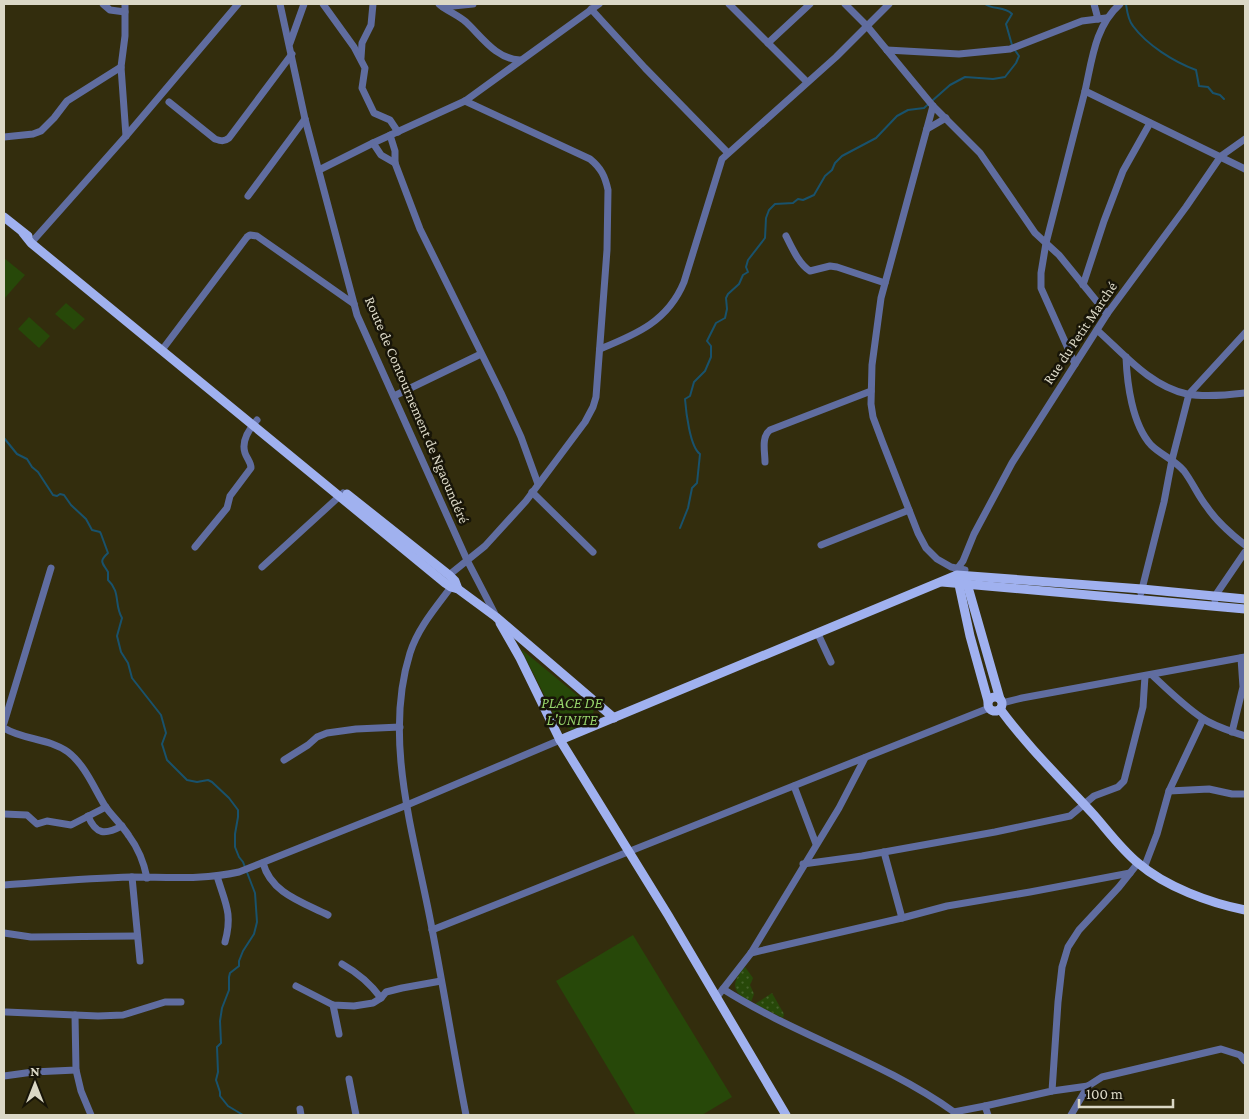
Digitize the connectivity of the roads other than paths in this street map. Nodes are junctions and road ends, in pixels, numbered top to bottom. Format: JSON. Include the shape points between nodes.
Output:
{"nodes":[{"id":1,"x":103,"y":4,"type":"edge"},
{"id":2,"x":125,"y":4,"type":"edge"},
{"id":3,"x":238,"y":4,"type":"edge"},
{"id":4,"x":280,"y":4,"type":"edge"},
{"id":5,"x":304,"y":4,"type":"edge"},
{"id":6,"x":322,"y":4,"type":"edge"},
{"id":7,"x":373,"y":4,"type":"edge"},
{"id":8,"x":473,"y":4,"type":"edge"},
{"id":9,"x":599,"y":4,"type":"edge"},
{"id":10,"x":729,"y":4,"type":"edge"},
{"id":11,"x":810,"y":4,"type":"edge"},
{"id":12,"x":845,"y":4,"type":"edge"},
{"id":13,"x":889,"y":4,"type":"edge"},
{"id":14,"x":1094,"y":4,"type":"edge"},
{"id":15,"x":1120,"y":4,"type":"edge"},
{"id":16,"x":441,"y":6,"type":"edge"},
{"id":17,"x":591,"y":9,"type":"junction"},
{"id":18,"x":125,"y":12,"type":"junction"},
{"id":19,"x":1106,"y":18,"type":"junction"},
{"id":20,"x":1098,"y":19,"type":"junction"},
{"id":21,"x":867,"y":26,"type":"junction"},
{"id":22,"x":290,"y":43,"type":"junction"},
{"id":23,"x":768,"y":43,"type":"junction"},
{"id":24,"x":887,"y":50,"type":"junction"},
{"id":25,"x":292,"y":54,"type":"junction"},
{"id":26,"x":360,"y":58,"type":"junction"},
{"id":27,"x":520,"y":60,"type":"junction"},
{"id":28,"x":121,"y":67,"type":"junction"},
{"id":29,"x":807,"y":82,"type":"junction"},
{"id":30,"x":1085,"y":91,"type":"junction"},
{"id":31,"x":169,"y":102,"type":"dead end"},
{"id":32,"x":465,"y":102,"type":"junction"},
{"id":33,"x":931,"y":104,"type":"junction"},
{"id":34,"x":946,"y":118,"type":"junction"},
{"id":35,"x":306,"y":119,"type":"junction"},
{"id":36,"x":1150,"y":123,"type":"junction"},
{"id":37,"x":927,"y":129,"type":"junction"},
{"id":38,"x":398,"y":132,"type":"junction"},
{"id":39,"x":390,"y":135,"type":"junction"},
{"id":40,"x":126,"y":136,"type":"junction"},
{"id":41,"x":4,"y":137,"type":"edge"},
{"id":42,"x":1245,"y":139,"type":"edge"},
{"id":43,"x":373,"y":143,"type":"junction"},
{"id":44,"x":727,"y":152,"type":"junction"},
{"id":45,"x":1220,"y":156,"type":"junction"},
{"id":46,"x":395,"y":163,"type":"junction"},
{"id":47,"x":319,"y":170,"type":"junction"},
{"id":48,"x":1245,"y":170,"type":"edge"},
{"id":49,"x":248,"y":196,"type":"dead end"},
{"id":50,"x":4,"y":217,"type":"edge"},
{"id":51,"x":786,"y":236,"type":"dead end"},
{"id":52,"x":33,"y":241,"type":"junction"},
{"id":53,"x":1046,"y":243,"type":"junction"},
{"id":54,"x":885,"y":283,"type":"junction"},
{"id":55,"x":1083,"y":285,"type":"junction"},
{"id":56,"x":354,"y":304,"type":"junction"},
{"id":57,"x":1107,"y":314,"type":"junction"},
{"id":58,"x":1097,"y":330,"type":"junction"},
{"id":59,"x":1245,"y":333,"type":"edge"},
{"id":60,"x":164,"y":348,"type":"junction"},
{"id":61,"x":600,"y":349,"type":"junction"},
{"id":62,"x":481,"y":354,"type":"junction"},
{"id":63,"x":1126,"y":357,"type":"junction"},
{"id":64,"x":1075,"y":364,"type":"junction"},
{"id":65,"x":872,"y":392,"type":"junction"},
{"id":66,"x":1245,"y":393,"type":"edge"},
{"id":67,"x":1189,"y":394,"type":"junction"},
{"id":68,"x":394,"y":396,"type":"junction"},
{"id":69,"x":255,"y":423,"type":"junction"},
{"id":70,"x":1172,"y":460,"type":"junction"},
{"id":71,"x":765,"y":462,"type":"dead end"},
{"id":72,"x":538,"y":484,"type":"junction"},
{"id":73,"x":532,"y":492,"type":"junction"},
{"id":74,"x":342,"y":494,"type":"junction"},
{"id":75,"x":909,"y":510,"type":"junction"},
{"id":76,"x":820,"y":545,"type":"dead end"},
{"id":77,"x":1245,"y":545,"type":"edge"},
{"id":78,"x":195,"y":546,"type":"dead end"},
{"id":79,"x":593,"y":552,"type":"dead end"},
{"id":80,"x":1245,"y":552,"type":"edge"},
{"id":81,"x":467,"y":560,"type":"junction"},
{"id":82,"x":262,"y":567,"type":"dead end"},
{"id":83,"x":51,"y":568,"type":"dead end"},
{"id":84,"x":962,"y":576,"type":"junction"},
{"id":85,"x":453,"y":583,"type":"junction"},
{"id":86,"x":1031,"y":584,"type":"junction"},
{"id":87,"x":1142,"y":589,"type":"junction"},
{"id":88,"x":1141,"y":599,"type":"junction"},
{"id":89,"x":1245,"y":600,"type":"edge"},
{"id":90,"x":1215,"y":601,"type":"junction"},
{"id":91,"x":1245,"y":609,"type":"edge"},
{"id":92,"x":496,"y":617,"type":"junction"},
{"id":93,"x":982,"y":633,"type":"junction"},
{"id":94,"x":818,"y":634,"type":"junction"},
{"id":95,"x":970,"y":636,"type":"junction"},
{"id":96,"x":1243,"y":657,"type":"edge"},
{"id":97,"x":830,"y":662,"type":"dead end"},
{"id":98,"x":1148,"y":676,"type":"junction"},
{"id":99,"x":1001,"y":704,"type":"junction"},
{"id":100,"x":989,"y":705,"type":"junction"},
{"id":101,"x":614,"y":718,"type":"junction"},
{"id":102,"x":1203,"y":719,"type":"junction"},
{"id":103,"x":4,"y":723,"type":"edge"},
{"id":104,"x":400,"y":727,"type":"junction"},
{"id":105,"x":4,"y":728,"type":"edge"},
{"id":106,"x":1232,"y":732,"type":"junction"},
{"id":107,"x":1245,"y":736,"type":"edge"},
{"id":108,"x":560,"y":740,"type":"junction"},
{"id":109,"x":865,"y":758,"type":"junction"},
{"id":110,"x":284,"y":760,"type":"dead end"},
{"id":111,"x":794,"y":786,"type":"junction"},
{"id":112,"x":1169,"y":791,"type":"junction"},
{"id":113,"x":1245,"y":794,"type":"edge"},
{"id":114,"x":407,"y":805,"type":"junction"},
{"id":115,"x":1084,"y":806,"type":"junction"},
{"id":116,"x":106,"y":807,"type":"junction"},
{"id":117,"x":4,"y":814,"type":"edge"},
{"id":118,"x":88,"y":816,"type":"junction"},
{"id":119,"x":122,"y":826,"type":"junction"},
{"id":120,"x":816,"y":844,"type":"junction"},
{"id":121,"x":630,"y":852,"type":"junction"},
{"id":122,"x":884,"y":852,"type":"junction"},
{"id":123,"x":263,"y":862,"type":"junction"},
{"id":124,"x":803,"y":864,"type":"junction"},
{"id":125,"x":1141,"y":865,"type":"junction"},
{"id":126,"x":1130,"y":873,"type":"junction"},
{"id":127,"x":218,"y":876,"type":"junction"},
{"id":128,"x":132,"y":877,"type":"junction"},
{"id":129,"x":147,"y":878,"type":"junction"},
{"id":130,"x":4,"y":885,"type":"edge"},
{"id":131,"x":1245,"y":910,"type":"edge"},
{"id":132,"x":328,"y":916,"type":"dead end"},
{"id":133,"x":902,"y":918,"type":"junction"},
{"id":134,"x":432,"y":930,"type":"junction"},
{"id":135,"x":4,"y":932,"type":"edge"},
{"id":136,"x":137,"y":936,"type":"junction"},
{"id":137,"x":226,"y":942,"type":"dead end"},
{"id":138,"x":751,"y":953,"type":"junction"},
{"id":139,"x":140,"y":961,"type":"dead end"},
{"id":140,"x":342,"y":964,"type":"dead end"},
{"id":141,"x":441,"y":981,"type":"junction"},
{"id":142,"x":296,"y":986,"type":"dead end"},
{"id":143,"x":723,"y":989,"type":"junction"},
{"id":144,"x":381,"y":998,"type":"junction"},
{"id":145,"x":716,"y":998,"type":"junction"},
{"id":146,"x":182,"y":1002,"type":"dead end"},
{"id":147,"x":333,"y":1005,"type":"junction"},
{"id":148,"x":6,"y":1012,"type":"dead end"},
{"id":149,"x":75,"y":1015,"type":"junction"},
{"id":150,"x":339,"y":1034,"type":"dead end"},
{"id":151,"x":1245,"y":1061,"type":"edge"},
{"id":152,"x":76,"y":1070,"type":"junction"},
{"id":153,"x":4,"y":1076,"type":"edge"},
{"id":154,"x":348,"y":1079,"type":"dead end"},
{"id":155,"x":1088,"y":1086,"type":"junction"},
{"id":156,"x":1052,"y":1091,"type":"junction"},
{"id":157,"x":986,"y":1106,"type":"junction"},
{"id":158,"x":954,"y":1114,"type":"edge"},
{"id":159,"x":91,"y":1115,"type":"edge"},
{"id":160,"x":356,"y":1115,"type":"edge"},
{"id":161,"x":466,"y":1115,"type":"edge"},
{"id":162,"x":786,"y":1115,"type":"edge"},
{"id":163,"x":988,"y":1115,"type":"edge"},
{"id":164,"x":1071,"y":1115,"type":"edge"}],
"edges":[{"from":1,"to":18,"type":"street","via":[[110,10]]},
{"from":2,"to":18,"type":"street"},
{"from":3,"to":40,"type":"street"},
{"from":4,"to":22,"type":"street","name":"Route de Contournement de Ngaoundéré"},
{"from":5,"to":22,"type":"street"},
{"from":6,"to":26,"type":"street"},
{"from":7,"to":26,"type":"street","via":[[371,25],[362,43]]},
{"from":8,"to":16,"type":"street"},
{"from":9,"to":17,"type":"street"},
{"from":10,"to":23,"type":"street"},
{"from":11,"to":23,"type":"street"},
{"from":12,"to":21,"type":"street"},
{"from":13,"to":21,"type":"street"},
{"from":14,"to":20,"type":"street"},
{"from":15,"to":19,"type":"street"},
{"from":16,"to":27,"type":"street","via":[[466,22],[481,39],[504,56]]},
{"from":17,"to":27,"type":"street"},
{"from":17,"to":44,"type":"street"},
{"from":18,"to":28,"type":"street"},
{"from":19,"to":20,"type":"street"},
{"from":19,"to":30,"type":"street","via":[[1096,43]]},
{"from":20,"to":24,"type":"street","via":[[1082,21],[1012,48],[959,54]]},
{"from":21,"to":24,"type":"street"},
{"from":21,"to":29,"type":"street"},
{"from":22,"to":25,"type":"street","name":"Route de Contournement de Ngaoundéré"},
{"from":23,"to":29,"type":"street"},
{"from":24,"to":33,"type":"street"},
{"from":25,"to":31,"type":"street","via":[[226,140],[215,139]]},
{"from":25,"to":35,"type":"street","name":"Route de Contournement de Ngaoundéré"},
{"from":26,"to":38,"type":"street","via":[[366,71],[362,88],[374,113],[390,120]]},
{"from":27,"to":32,"type":"street"},
{"from":28,"to":40,"type":"street"},
{"from":28,"to":41,"type":"street","via":[[67,101],[41,131]]},
{"from":29,"to":44,"type":"street"},
{"from":30,"to":36,"type":"street"},
{"from":30,"to":53,"type":"street"},
{"from":32,"to":38,"type":"street"},
{"from":32,"to":61,"type":"street","via":[[590,159],[603,173],[608,190],[607,250]]},
{"from":33,"to":34,"type":"street"},
{"from":33,"to":37,"type":"street"},
{"from":34,"to":37,"type":"street"},
{"from":34,"to":53,"type":"street","via":[[980,154],[1035,233]]},
{"from":35,"to":47,"type":"street","name":"Route de Contournement de Ngaoundéré"},
{"from":35,"to":49,"type":"street"},
{"from":36,"to":45,"type":"street"},
{"from":36,"to":55,"type":"street","via":[[1123,171]]},
{"from":37,"to":54,"type":"street"},
{"from":38,"to":39,"type":"street"},
{"from":39,"to":43,"type":"street"},
{"from":39,"to":46,"type":"street"},
{"from":40,"to":52,"type":"street"},
{"from":42,"to":45,"type":"street","name":"Rue du Petit Marché"},
{"from":43,"to":46,"type":"street","via":[[382,155]]},
{"from":43,"to":47,"type":"street"},
{"from":44,"to":61,"type":"street","via":[[718,168],[684,282],[675,300],[646,328]]},
{"from":45,"to":48,"type":"street"},
{"from":45,"to":57,"type":"street","name":"Rue du Petit Marché"},
{"from":46,"to":62,"type":"street","via":[[420,228]]},
{"from":47,"to":56,"type":"street","name":"Route de Contournement de Ngaoundéré"},
{"from":50,"to":52,"type":"main road"},
{"from":51,"to":54,"type":"street","via":[[793,251],[810,271],[837,267]]},
{"from":52,"to":60,"type":"main road"},
{"from":53,"to":55,"type":"street"},
{"from":53,"to":64,"type":"street","via":[[1042,288]]},
{"from":54,"to":65,"type":"street","via":[[872,365]]},
{"from":55,"to":57,"type":"street"},
{"from":56,"to":60,"type":"street","via":[[257,236],[250,235]]},
{"from":56,"to":68,"type":"street","name":"Route de Contournement de Ngaoundéré"},
{"from":57,"to":58,"type":"street","name":"Rue du Petit Marché"},
{"from":58,"to":63,"type":"street"},
{"from":58,"to":64,"type":"street","name":"Rue du Petit Marché"},
{"from":59,"to":67,"type":"street"},
{"from":60,"to":69,"type":"main road"},
{"from":61,"to":72,"type":"street","via":[[593,407]]},
{"from":62,"to":68,"type":"street"},
{"from":62,"to":72,"type":"street","via":[[521,437]]},
{"from":63,"to":67,"type":"street","via":[[1156,382]]},
{"from":63,"to":70,"type":"street","via":[[1136,416],[1151,445]]},
{"from":64,"to":84,"type":"street","name":"Rue du Petit Marché","via":[[1012,463],[974,534]]},
{"from":65,"to":71,"type":"street","via":[[770,430],[765,438]]},
{"from":65,"to":75,"type":"street","via":[[873,416]]},
{"from":66,"to":67,"type":"street"},
{"from":67,"to":70,"type":"street"},
{"from":68,"to":81,"type":"street","name":"Route de Contournement de Ngaoundéré"},
{"from":69,"to":74,"type":"main road"},
{"from":69,"to":78,"type":"street","via":[[247,434],[244,450],[251,468],[232,493],[226,508]]},
{"from":70,"to":77,"type":"street","via":[[1182,468],[1211,513]]},
{"from":70,"to":87,"type":"street"},
{"from":72,"to":73,"type":"street"},
{"from":73,"to":79,"type":"street"},
{"from":73,"to":81,"type":"street","via":[[485,546]]},
{"from":74,"to":82,"type":"street"},
{"from":74,"to":85,"type":"main road"},
{"from":75,"to":76,"type":"street"},
{"from":75,"to":84,"type":"street","via":[[931,554]]},
{"from":80,"to":90,"type":"street"},
{"from":81,"to":85,"type":"street"},
{"from":81,"to":92,"type":"street","name":"Route de Contournement de Ngaoundéré"},
{"from":83,"to":103,"type":"street"},
{"from":84,"to":86,"type":"main road"},
{"from":84,"to":93,"type":"main road"},
{"from":84,"to":94,"type":"main road","via":[[940,582]]},
{"from":84,"to":95,"type":"main road"},
{"from":85,"to":92,"type":"main road"},
{"from":85,"to":104,"type":"street","via":[[430,614],[411,651],[400,700]]},
{"from":86,"to":87,"type":"main road"},
{"from":86,"to":88,"type":"main road"},
{"from":87,"to":88,"type":"street"},
{"from":87,"to":90,"type":"main road"},
{"from":88,"to":90,"type":"main road"},
{"from":89,"to":90,"type":"main road"},
{"from":90,"to":91,"type":"main road"},
{"from":92,"to":101,"type":"main road"},
{"from":92,"to":108,"type":"main road"},
{"from":93,"to":95,"type":"main road"},
{"from":93,"to":99,"type":"main road"},
{"from":94,"to":97,"type":"street"},
{"from":94,"to":101,"type":"main road"},
{"from":95,"to":100,"type":"main road"},
{"from":96,"to":98,"type":"street"},
{"from":96,"to":106,"type":"street","via":[[1243,687]]},
{"from":98,"to":99,"type":"street"},
{"from":98,"to":102,"type":"street"},
{"from":98,"to":115,"type":"street","via":[[1124,781],[1118,787],[1098,794]]},
{"from":99,"to":100,"type":"main road","via":[[993,711]]},
{"from":99,"to":100,"type":"main road","via":[[994,697]]},
{"from":99,"to":115,"type":"main road","via":[[1018,732]]},
{"from":100,"to":109,"type":"street"},
{"from":101,"to":108,"type":"main road"},
{"from":102,"to":106,"type":"street"},
{"from":102,"to":112,"type":"street"},
{"from":104,"to":110,"type":"street","via":[[328,733],[316,737]]},
{"from":104,"to":114,"type":"street","via":[[400,757]]},
{"from":105,"to":116,"type":"street","via":[[67,751],[78,761]]},
{"from":106,"to":107,"type":"street"},
{"from":108,"to":114,"type":"street"},
{"from":108,"to":121,"type":"main road"},
{"from":109,"to":111,"type":"street"},
{"from":109,"to":120,"type":"street"},
{"from":111,"to":120,"type":"street"},
{"from":111,"to":121,"type":"street"},
{"from":112,"to":113,"type":"street","via":[[1199,788]]},
{"from":112,"to":125,"type":"street","via":[[1158,834]]},
{"from":114,"to":123,"type":"street"},
{"from":114,"to":134,"type":"street"},
{"from":115,"to":122,"type":"street","via":[[1070,816]]},
{"from":115,"to":125,"type":"main road"},
{"from":116,"to":118,"type":"street"},
{"from":116,"to":119,"type":"street"},
{"from":117,"to":118,"type":"street","via":[[27,815],[37,824],[47,821],[71,825]]},
{"from":118,"to":119,"type":"street","via":[[100,832],[109,833]]},
{"from":119,"to":129,"type":"street","via":[[140,856]]},
{"from":120,"to":124,"type":"street"},
{"from":121,"to":134,"type":"street"},
{"from":121,"to":145,"type":"main road"},
{"from":122,"to":124,"type":"street"},
{"from":122,"to":133,"type":"street"},
{"from":123,"to":127,"type":"street"},
{"from":123,"to":132,"type":"street","via":[[271,881],[281,892]]},
{"from":124,"to":138,"type":"street"},
{"from":125,"to":126,"type":"street"},
{"from":125,"to":131,"type":"main road","via":[[1179,888],[1222,905]]},
{"from":126,"to":133,"type":"street","via":[[948,906]]},
{"from":126,"to":156,"type":"street","via":[[1068,947],[1058,1002]]},
{"from":127,"to":129,"type":"street"},
{"from":127,"to":137,"type":"street","via":[[230,917]]},
{"from":128,"to":129,"type":"street"},
{"from":128,"to":130,"type":"street"},
{"from":128,"to":136,"type":"street"},
{"from":133,"to":138,"type":"street"},
{"from":134,"to":141,"type":"street"},
{"from":135,"to":136,"type":"street","via":[[40,937]]},
{"from":136,"to":139,"type":"street"},
{"from":138,"to":143,"type":"street"},
{"from":140,"to":144,"type":"street","via":[[370,984]]},
{"from":141,"to":144,"type":"street","via":[[386,992]]},
{"from":141,"to":161,"type":"street"},
{"from":142,"to":147,"type":"street"},
{"from":143,"to":145,"type":"street"},
{"from":143,"to":158,"type":"street","via":[[753,1008],[913,1085]]},
{"from":144,"to":147,"type":"street","via":[[373,1003],[354,1006]]},
{"from":145,"to":162,"type":"main road"},
{"from":146,"to":149,"type":"street","via":[[165,1002],[123,1015]]},
{"from":147,"to":150,"type":"street"},
{"from":148,"to":149,"type":"street"},
{"from":149,"to":152,"type":"street"},
{"from":151,"to":155,"type":"street","via":[[1240,1055],[1221,1049],[1102,1077]]},
{"from":152,"to":153,"type":"street"},
{"from":152,"to":159,"type":"street"},
{"from":154,"to":160,"type":"street"},
{"from":155,"to":156,"type":"street"},
{"from":155,"to":164,"type":"street"},
{"from":156,"to":157,"type":"street"},
{"from":157,"to":158,"type":"street"},
{"from":157,"to":163,"type":"street"}]}
